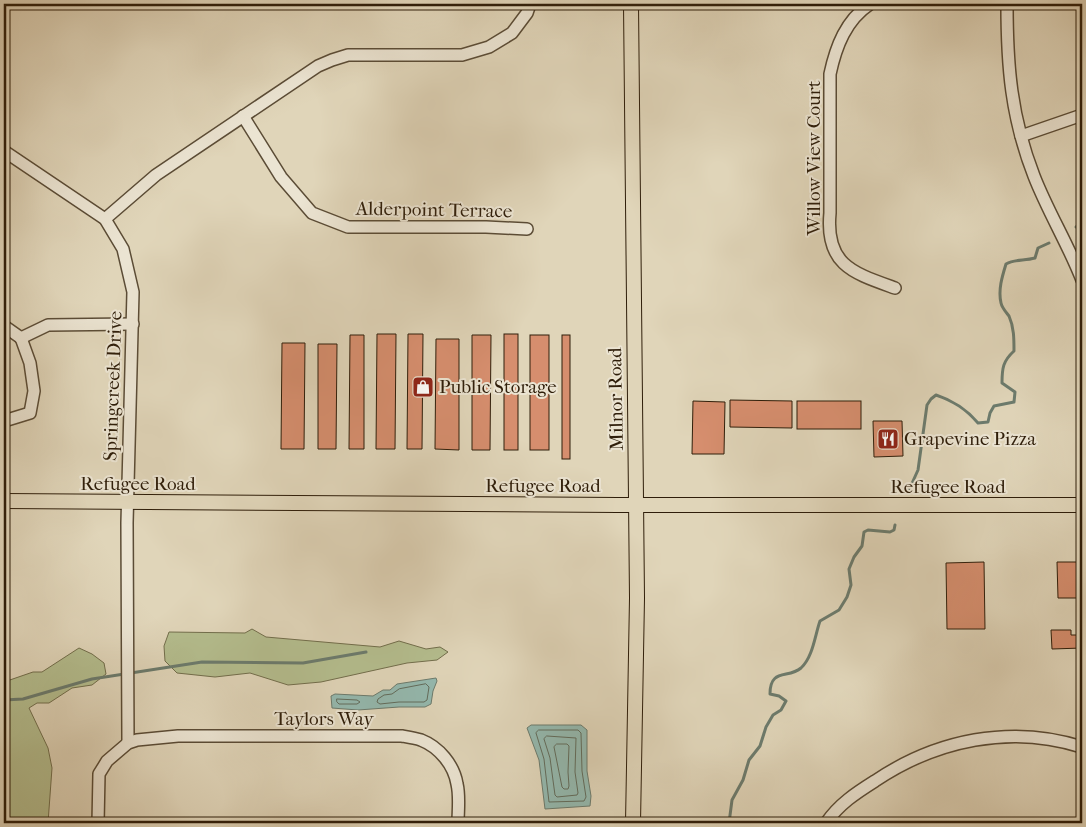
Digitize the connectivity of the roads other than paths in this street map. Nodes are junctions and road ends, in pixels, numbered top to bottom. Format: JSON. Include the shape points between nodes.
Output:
{"nodes":[{"id":1,"x":530,"y":4,"type":"edge"},
{"id":2,"x":631,"y":4,"type":"edge"},
{"id":3,"x":870,"y":4,"type":"edge"},
{"id":4,"x":1007,"y":4,"type":"edge"},
{"id":5,"x":1082,"y":114,"type":"edge"},
{"id":6,"x":243,"y":116,"type":"junction"},
{"id":7,"x":1021,"y":136,"type":"junction"},
{"id":8,"x":4,"y":151,"type":"edge"},
{"id":9,"x":105,"y":219,"type":"junction"},
{"id":10,"x":527,"y":229,"type":"dead end"},
{"id":11,"x":1082,"y":280,"type":"edge"},
{"id":12,"x":894,"y":288,"type":"dead end"},
{"id":13,"x":133,"y":324,"type":"junction"},
{"id":14,"x":4,"y":326,"type":"edge"},
{"id":15,"x":21,"y":338,"type":"junction"},
{"id":16,"x":4,"y":421,"type":"edge"},
{"id":17,"x":4,"y":501,"type":"edge"},
{"id":18,"x":128,"y":503,"type":"junction"},
{"id":19,"x":636,"y":505,"type":"junction"},
{"id":20,"x":1082,"y":505,"type":"edge"},
{"id":21,"x":128,"y":742,"type":"junction"},
{"id":22,"x":1082,"y":746,"type":"edge"},
{"id":23,"x":98,"y":823,"type":"edge"},
{"id":24,"x":458,"y":823,"type":"edge"},
{"id":25,"x":633,"y":823,"type":"edge"},
{"id":26,"x":826,"y":823,"type":"edge"}],
"edges":[{"from":1,"to":6,"type":"street","via":[[512,33],[489,48],[462,54],[348,55],[318,66]]},
{"from":2,"to":19,"type":"main road","name":"Milnor Road"},
{"from":3,"to":12,"type":"street","name":"Willow View Court","via":[[854,18],[843,34],[830,74],[829,227],[833,249],[844,265]]},
{"from":4,"to":7,"type":"street","via":[[1009,75]]},
{"from":5,"to":7,"type":"street"},
{"from":6,"to":9,"type":"street","via":[[156,175]]},
{"from":6,"to":10,"type":"street","name":"Alderpoint Terrace","via":[[281,176],[312,213],[348,226]]},
{"from":7,"to":11,"type":"street","via":[[1034,176]]},
{"from":8,"to":9,"type":"street","name":"Springcreek Drive"},
{"from":9,"to":13,"type":"street","name":"Springcreek Drive","via":[[123,249],[133,292]]},
{"from":13,"to":15,"type":"street","via":[[48,325]]},
{"from":13,"to":18,"type":"street","name":"Springcreek Drive"},
{"from":14,"to":15,"type":"street"},
{"from":15,"to":16,"type":"street","via":[[30,363],[34,391],[30,413]]},
{"from":17,"to":18,"type":"main road","name":"Refugee Road"},
{"from":18,"to":19,"type":"main road","name":"Refugee Road"},
{"from":18,"to":21,"type":"street","name":"Springcreek Drive"},
{"from":19,"to":20,"type":"main road","name":"Refugee Road"},
{"from":19,"to":25,"type":"main road","name":"Milnor Road"},
{"from":21,"to":23,"type":"street","via":[[107,760],[99,774]]},
{"from":21,"to":24,"type":"street","name":"Taylors Way","via":[[178,736],[402,736],[420,740],[444,756],[452,769],[458,784]]},
{"from":22,"to":26,"type":"street","via":[[1033,737],[1004,736],[945,746],[880,777],[844,802]]}]}
